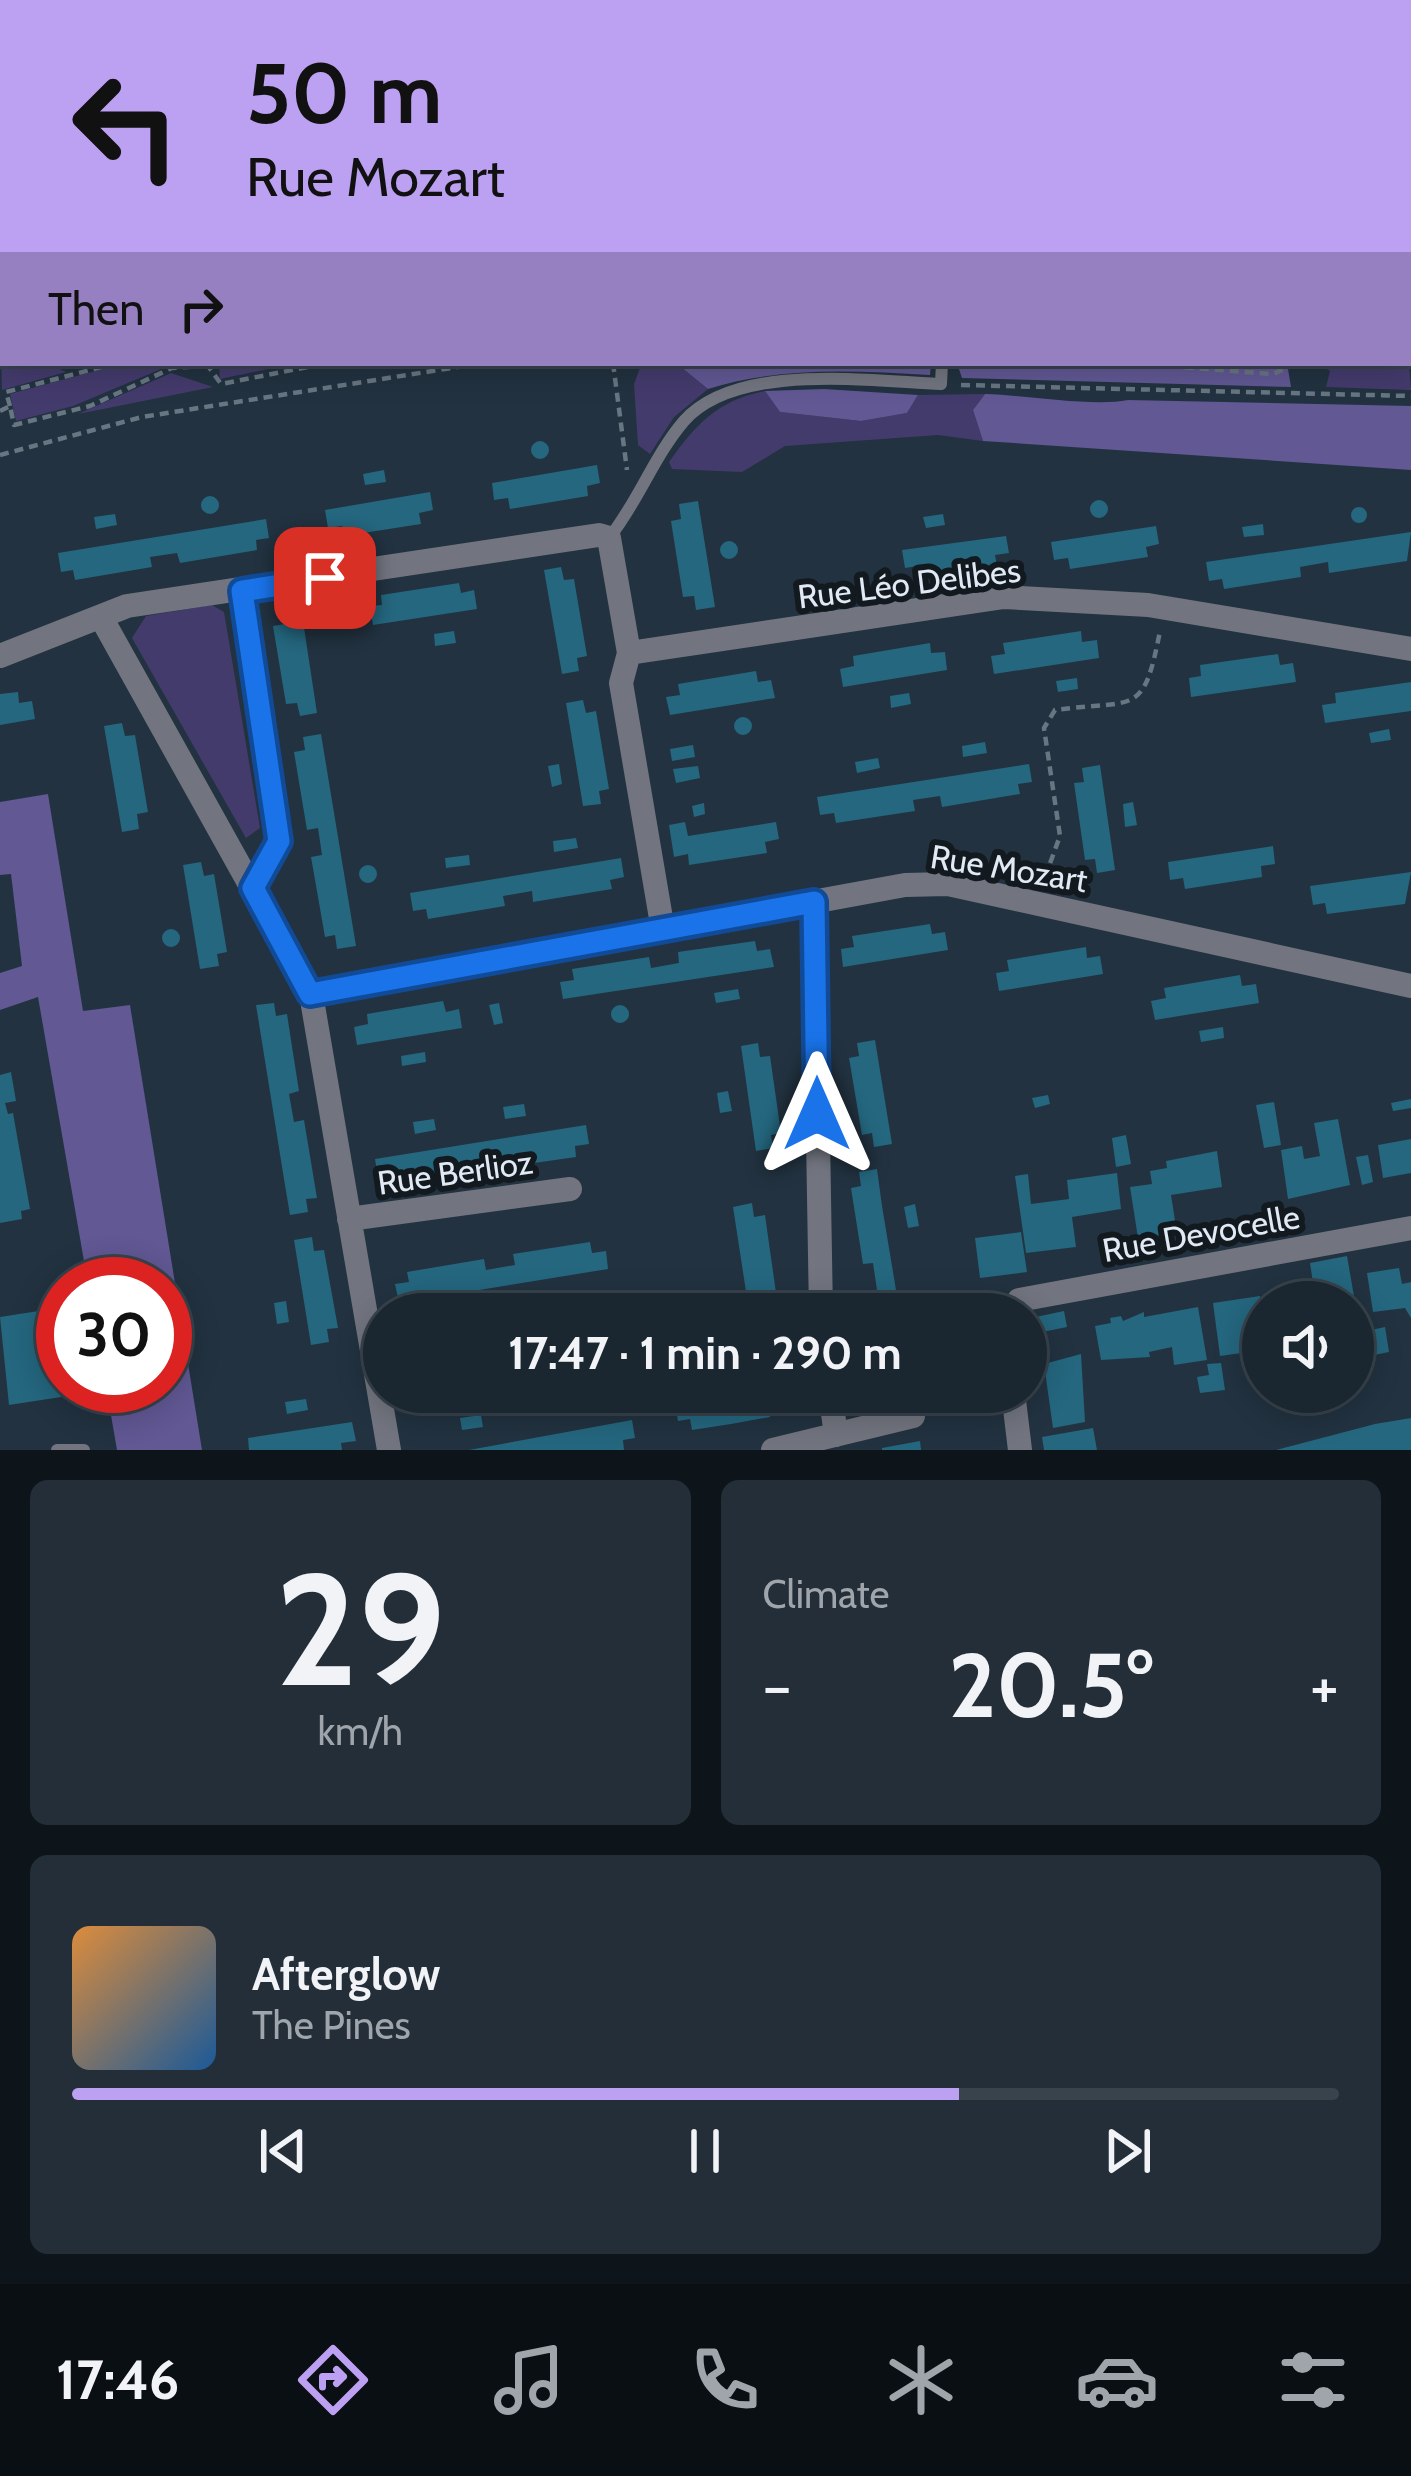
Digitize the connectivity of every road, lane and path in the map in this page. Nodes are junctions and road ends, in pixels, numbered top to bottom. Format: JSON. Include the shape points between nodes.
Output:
{"nodes":[{"id":1,"x":105,"y":366,"type":"edge"},
{"id":2,"x":164,"y":366,"type":"edge"},
{"id":3,"x":195,"y":366,"type":"edge"},
{"id":4,"x":207,"y":366,"type":"edge"},
{"id":5,"x":313,"y":366,"type":"edge"},
{"id":6,"x":464,"y":366,"type":"edge"},
{"id":7,"x":613,"y":366,"type":"edge"},
{"id":8,"x":942,"y":366,"type":"edge"},
{"id":9,"x":1165,"y":366,"type":"edge"},
{"id":10,"x":172,"y":368,"type":"junction"},
{"id":11,"x":1289,"y":368,"type":"dead end"},
{"id":12,"x":941,"y":385,"type":"junction"},
{"id":13,"x":1411,"y":396,"type":"edge"},
{"id":14,"x":10,"y":406,"type":"junction"},
{"id":15,"x":0,"y":411,"type":"edge"},
{"id":16,"x":0,"y":455,"type":"edge"},
{"id":17,"x":630,"y":506,"type":"junction"},
{"id":18,"x":609,"y":538,"type":"junction"},
{"id":19,"x":242,"y":591,"type":"junction"},
{"id":20,"x":1164,"y":608,"type":"junction"},
{"id":21,"x":102,"y":619,"type":"junction"},
{"id":22,"x":1411,"y":650,"type":"edge"},
{"id":23,"x":629,"y":653,"type":"junction"},
{"id":24,"x":0,"y":656,"type":"edge"},
{"id":25,"x":253,"y":888,"type":"junction"},
{"id":26,"x":814,"y":902,"type":"junction"},
{"id":27,"x":1037,"y":903,"type":"junction"},
{"id":28,"x":663,"y":930,"type":"junction"},
{"id":29,"x":1411,"y":986,"type":"edge"},
{"id":30,"x":310,"y":994,"type":"junction"},
{"id":31,"x":570,"y":1189,"type":"dead end"},
{"id":32,"x":350,"y":1220,"type":"junction"},
{"id":33,"x":1411,"y":1228,"type":"edge"},
{"id":34,"x":820,"y":1293,"type":"edge"},
{"id":35,"x":1047,"y":1295,"type":"edge"},
{"id":36,"x":833,"y":1413,"type":"edge"},
{"id":37,"x":1016,"y":1413,"type":"edge"},
{"id":38,"x":913,"y":1416,"type":"dead end"},
{"id":39,"x":836,"y":1435,"type":"junction"},
{"id":40,"x":58,"y":1450,"type":"edge"},
{"id":41,"x":84,"y":1450,"type":"edge"},
{"id":42,"x":389,"y":1450,"type":"edge"},
{"id":43,"x":773,"y":1450,"type":"edge"},
{"id":44,"x":1020,"y":1450,"type":"edge"}],
"edges":[{"from":1,"to":14,"type":"path","via":[[6,392]]},
{"from":2,"to":10,"type":"path"},
{"from":3,"to":10,"type":"path"},
{"from":4,"to":5,"type":"path","via":[[221,384]]},
{"from":6,"to":16,"type":"path","via":[[142,417]]},
{"from":7,"to":17,"type":"path"},
{"from":8,"to":12,"type":"lane"},
{"from":9,"to":11,"type":"path","via":[[1273,374]]},
{"from":10,"to":14,"type":"path","via":[[90,406],[14,425]]},
{"from":12,"to":13,"type":"path"},
{"from":12,"to":17,"type":"lane","via":[[815,380],[723,391],[684,422]]},
{"from":14,"to":15,"type":"path"},
{"from":17,"to":18,"type":"lane"},
{"from":18,"to":19,"type":"street"},
{"from":18,"to":23,"type":"street"},
{"from":19,"to":21,"type":"street","via":[[128,606]]},
{"from":19,"to":25,"type":"street","via":[[279,841]]},
{"from":20,"to":22,"type":"street","name":"Rue Léo Delibes"},
{"from":20,"to":23,"type":"street","name":"Rue Léo Delibes","via":[[1004,597]]},
{"from":20,"to":27,"type":"path","via":[[1149,687],[1137,700],[1055,710],[1044,728],[1060,836]]},
{"from":21,"to":24,"type":"street"},
{"from":21,"to":25,"type":"street"},
{"from":23,"to":28,"type":"street","via":[[621,683]]},
{"from":25,"to":30,"type":"street"},
{"from":26,"to":27,"type":"street","name":"Rue Mozart","via":[[948,884]]},
{"from":26,"to":28,"type":"street","name":"Rue Mozart"},
{"from":26,"to":34,"type":"street"},
{"from":27,"to":29,"type":"street","name":"Rue Mozart"},
{"from":28,"to":30,"type":"street","name":"Rue Mozart"},
{"from":30,"to":32,"type":"street"},
{"from":31,"to":32,"type":"street","name":"Rue Berlioz"},
{"from":32,"to":42,"type":"street"},
{"from":33,"to":35,"type":"street","name":"Rue Devocelle"},
{"from":36,"to":39,"type":"street"},
{"from":37,"to":44,"type":"street"},
{"from":38,"to":39,"type":"street"},
{"from":39,"to":43,"type":"street"},
{"from":40,"to":41,"type":"lane"}]}
